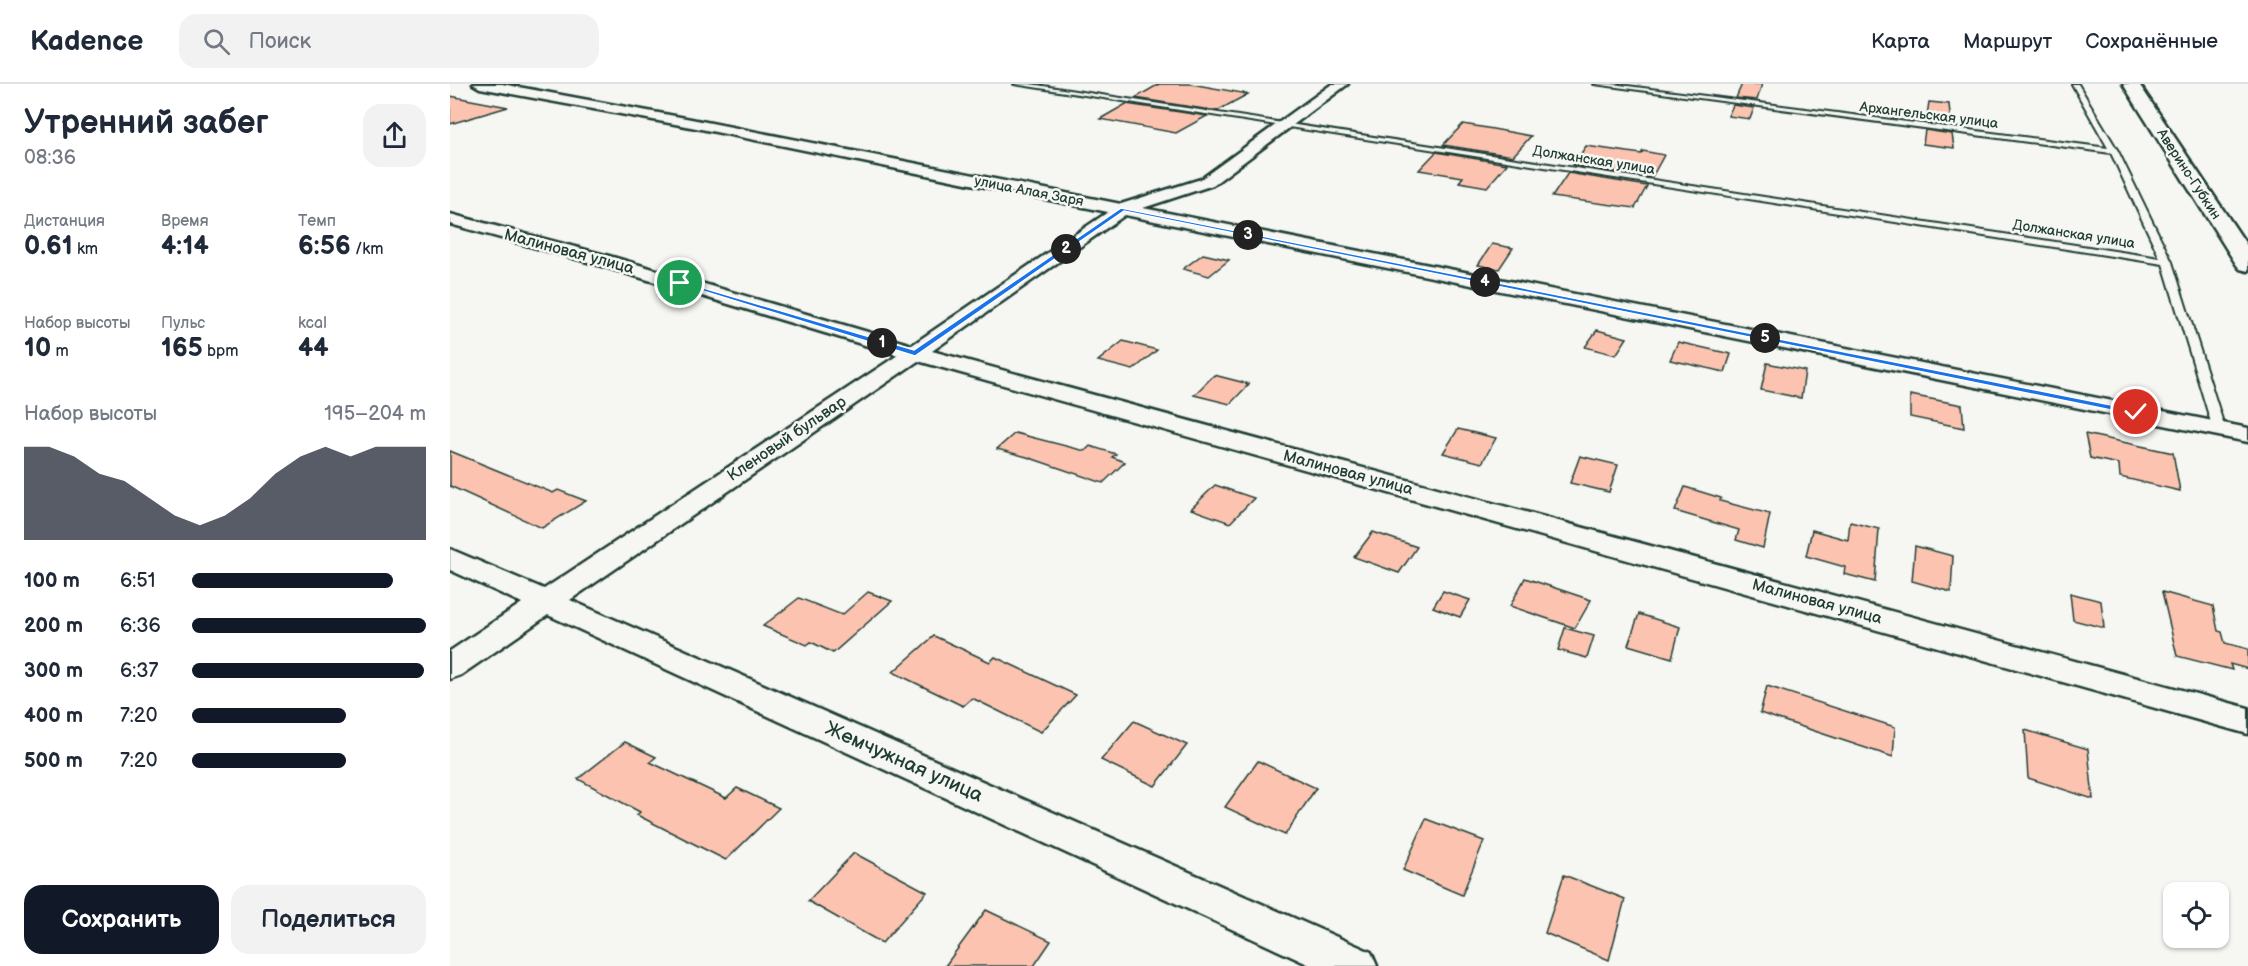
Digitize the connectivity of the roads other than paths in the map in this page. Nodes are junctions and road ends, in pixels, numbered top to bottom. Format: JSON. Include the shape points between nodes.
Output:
{"nodes":[{"id":1,"x":480,"y":84,"type":"edge"},
{"id":2,"x":1017,"y":84,"type":"edge"},
{"id":3,"x":1341,"y":84,"type":"edge"},
{"id":4,"x":1597,"y":84,"type":"edge"},
{"id":5,"x":2076,"y":84,"type":"edge"},
{"id":6,"x":2131,"y":84,"type":"edge"},
{"id":7,"x":1284,"y":126,"type":"junction"},
{"id":8,"x":2114,"y":151,"type":"junction"},
{"id":9,"x":1123,"y":209,"type":"junction"},
{"id":10,"x":450,"y":219,"type":"edge"},
{"id":11,"x":2167,"y":262,"type":"junction"},
{"id":12,"x":2248,"y":264,"type":"edge"},
{"id":13,"x":915,"y":353,"type":"junction"},
{"id":14,"x":2219,"y":429,"type":"junction"},
{"id":15,"x":2248,"y":435,"type":"edge"},
{"id":16,"x":450,"y":559,"type":"edge"},
{"id":17,"x":547,"y":602,"type":"junction"},
{"id":18,"x":450,"y":667,"type":"edge"},
{"id":19,"x":2248,"y":721,"type":"edge"},
{"id":20,"x":1357,"y":966,"type":"edge"}],
"edges":[{"from":1,"to":9,"type":"street","name":"улица Алая Заря"},
{"from":2,"to":7,"type":"lane","name":"Должанская улица"},
{"from":3,"to":7,"type":"street"},
{"from":4,"to":8,"type":"lane","name":"Архангельская улица"},
{"from":5,"to":8,"type":"lane"},
{"from":6,"to":12,"type":"main road","name":"Аверино-Губкин"},
{"from":7,"to":9,"type":"street","via":[[1207,182]]},
{"from":7,"to":11,"type":"lane","name":"Должанская улица"},
{"from":8,"to":11,"type":"lane"},
{"from":9,"to":13,"type":"street","name":"Кленовый бульвар"},
{"from":9,"to":14,"type":"street","name":"улица Алая Заря"},
{"from":10,"to":13,"type":"street","name":"Малиновая улица"},
{"from":11,"to":14,"type":"lane"},
{"from":13,"to":17,"type":"street","name":"Кленовый бульвар"},
{"from":13,"to":19,"type":"street","name":"Малиновая улица"},
{"from":14,"to":15,"type":"street","name":"улица Алая Заря"},
{"from":16,"to":17,"type":"street","name":"Жемчужная улица"},
{"from":17,"to":18,"type":"street","name":"Кленовый бульвар"},
{"from":17,"to":20,"type":"street","name":"Жемчужная улица"}]}
